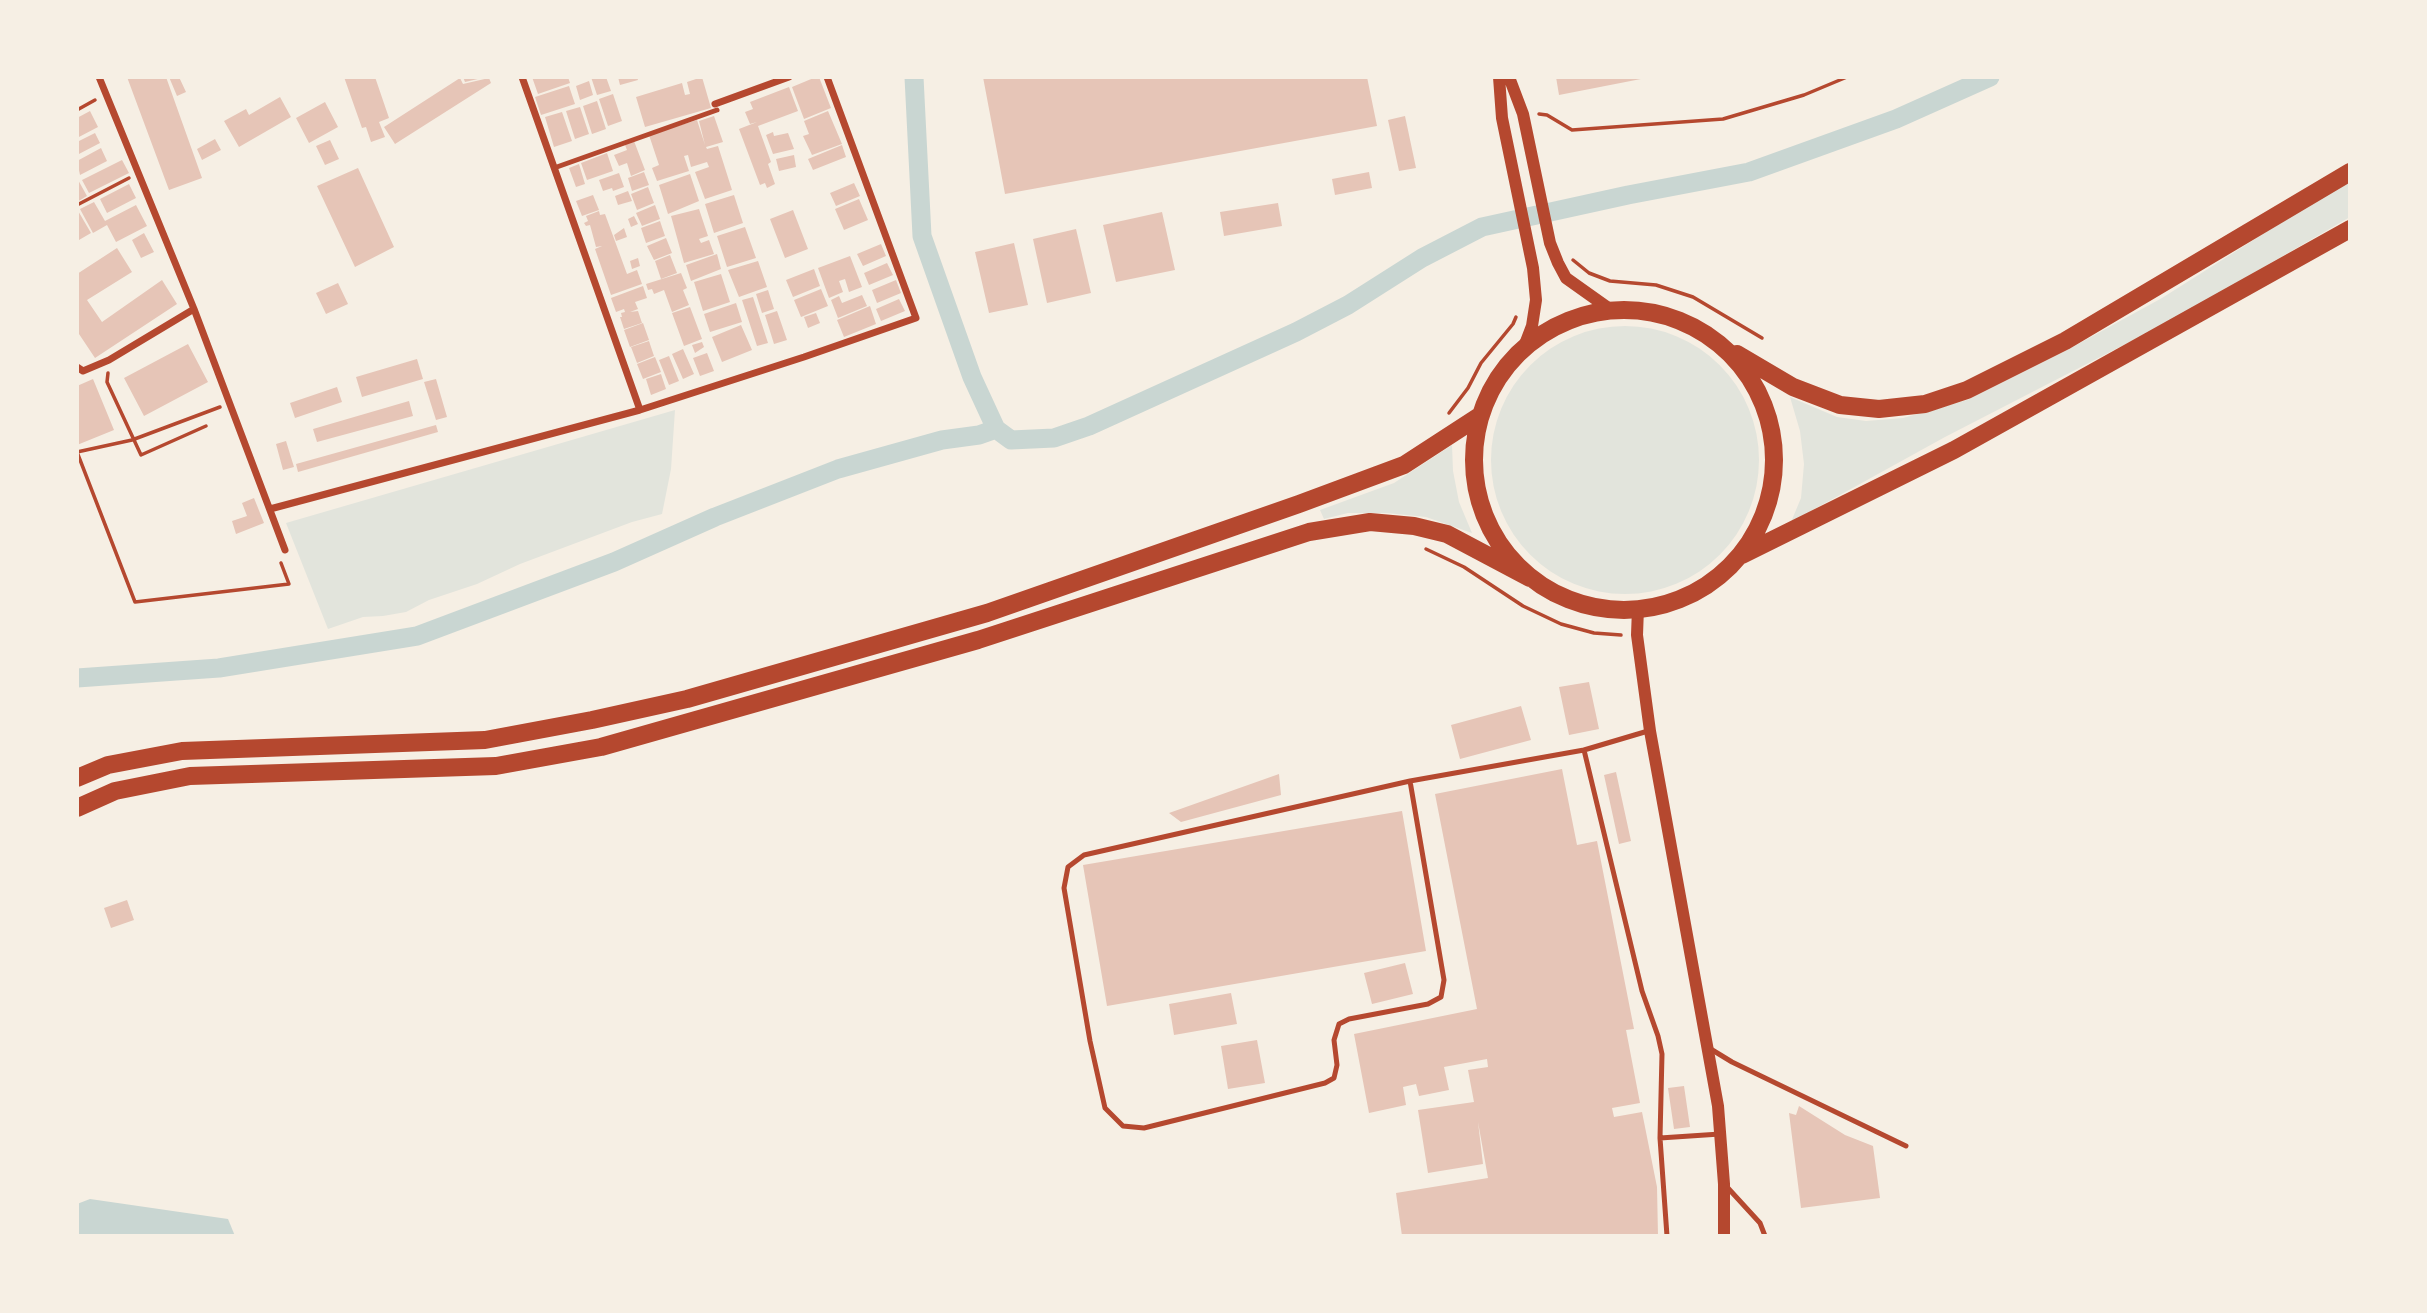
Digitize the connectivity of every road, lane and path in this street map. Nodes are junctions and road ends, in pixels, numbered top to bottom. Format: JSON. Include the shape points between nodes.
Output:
{"nodes":[{"id":1,"x":99,"y":77,"type":"edge"},
{"id":2,"x":522,"y":77,"type":"edge"},
{"id":3,"x":789,"y":77,"type":"edge"},
{"id":4,"x":827,"y":77,"type":"edge"},
{"id":5,"x":1499,"y":77,"type":"edge"},
{"id":6,"x":1509,"y":77,"type":"edge"},
{"id":7,"x":1847,"y":77,"type":"edge"},
{"id":8,"x":106,"y":94,"type":"junction"},
{"id":9,"x":716,"y":107,"type":"joint"},
{"id":10,"x":77,"y":110,"type":"edge"},
{"id":11,"x":1523,"y":114,"type":"junction"},
{"id":12,"x":554,"y":167,"type":"junction"},
{"id":13,"x":2350,"y":172,"type":"edge"},
{"id":14,"x":137,"y":174,"type":"junction"},
{"id":15,"x":77,"y":205,"type":"edge"},
{"id":16,"x":2350,"y":229,"type":"edge"},
{"id":17,"x":1558,"y":263,"type":"junction"},
{"id":18,"x":194,"y":309,"type":"junction"},
{"id":19,"x":1611,"y":310,"type":"junction"},
{"id":20,"x":1519,"y":311,"type":"dead end"},
{"id":21,"x":1762,"y":338,"type":"dead end"},
{"id":22,"x":1720,"y":344,"type":"junction"},
{"id":23,"x":1524,"y":347,"type":"junction"},
{"id":24,"x":109,"y":360,"type":"junction"},
{"id":25,"x":77,"y":367,"type":"edge"},
{"id":26,"x":221,"y":407,"type":"dead end"},
{"id":27,"x":640,"y":410,"type":"junction"},
{"id":28,"x":1481,"y":415,"type":"junction"},
{"id":29,"x":1443,"y":420,"type":"dead end"},
{"id":30,"x":206,"y":426,"type":"dead end"},
{"id":31,"x":132,"y":440,"type":"junction"},
{"id":32,"x":77,"y":452,"type":"edge"},
{"id":33,"x":270,"y":509,"type":"junction"},
{"id":34,"x":1418,"y":545,"type":"dead end"},
{"id":35,"x":285,"y":550,"type":"dead end"},
{"id":36,"x":1742,"y":555,"type":"junction"},
{"id":37,"x":279,"y":558,"type":"dead end"},
{"id":38,"x":1530,"y":578,"type":"junction"},
{"id":39,"x":1638,"y":608,"type":"junction"},
{"id":40,"x":1637,"y":635,"type":"junction"},
{"id":41,"x":1650,"y":731,"type":"junction"},
{"id":42,"x":1584,"y":750,"type":"junction"},
{"id":43,"x":77,"y":778,"type":"edge"},
{"id":44,"x":1410,"y":781,"type":"junction"},
{"id":45,"x":77,"y":808,"type":"edge"},
{"id":46,"x":1706,"y":1046,"type":"junction"},
{"id":47,"x":1720,"y":1134,"type":"junction"},
{"id":48,"x":1660,"y":1138,"type":"junction"},
{"id":49,"x":1906,"y":1146,"type":"dead end"},
{"id":50,"x":1724,"y":1184,"type":"junction"},
{"id":51,"x":1667,"y":1236,"type":"edge"},
{"id":52,"x":1724,"y":1236,"type":"edge"},
{"id":53,"x":1765,"y":1236,"type":"edge"}],
"edges":[{"from":1,"to":8,"type":"street"},
{"from":2,"to":12,"type":"street"},
{"from":3,"to":9,"type":"street"},
{"from":4,"to":27,"type":"street","via":[[915,318]]},
{"from":5,"to":23,"type":"street","via":[[1502,118],[1536,300]]},
{"from":6,"to":11,"type":"street"},
{"from":7,"to":11,"type":"path","via":[[1723,119],[1572,130],[1547,115]]},
{"from":8,"to":10,"type":"path"},
{"from":8,"to":14,"type":"street"},
{"from":9,"to":12,"type":"lane"},
{"from":11,"to":17,"type":"street"},
{"from":12,"to":27,"type":"street"},
{"from":13,"to":22,"type":"main road","via":[[2065,341],[1968,390],[1925,404],[1878,409],[1840,405],[1793,387]]},
{"from":14,"to":15,"type":"path"},
{"from":14,"to":18,"type":"street"},
{"from":16,"to":36,"type":"main road","via":[[1954,450]]},
{"from":17,"to":19,"type":"street","via":[[1566,278]]},
{"from":17,"to":21,"type":"path","via":[[1575,260],[1589,273],[1610,281],[1656,285],[1693,297]]},
{"from":18,"to":24,"type":"street"},
{"from":18,"to":33,"type":"street"},
{"from":19,"to":22,"type":"main road","via":[[1649,311],[1687,323]]},
{"from":19,"to":23,"type":"main road","via":[[1579,316]]},
{"from":20,"to":29,"type":"path"},
{"from":22,"to":36,"type":"main road","via":[[1743,368],[1760,396],[1771,428],[1771,495],[1760,526]]},
{"from":23,"to":28,"type":"main road","via":[[1491,390]]},
{"from":24,"to":25,"type":"street","via":[[83,371]]},
{"from":24,"to":31,"type":"path","via":[[107,382]]},
{"from":26,"to":31,"type":"path"},
{"from":27,"to":33,"type":"street"},
{"from":28,"to":38,"type":"main road","via":[[1476,485],[1487,520],[1505,551]]},
{"from":28,"to":43,"type":"main road","via":[[1404,465],[1299,504],[987,613],[687,699],[485,740],[182,751],[108,765]]},
{"from":30,"to":31,"type":"path","via":[[141,455]]},
{"from":31,"to":32,"type":"path"},
{"from":32,"to":37,"type":"path","via":[[135,602],[289,584]]},
{"from":33,"to":35,"type":"street"},
{"from":34,"to":40,"type":"path","via":[[1561,624],[1594,633]]},
{"from":36,"to":39,"type":"main road","via":[[1717,580],[1686,598],[1652,609]]},
{"from":38,"to":39,"type":"main road","via":[[1585,606]]},
{"from":38,"to":45,"type":"main road","via":[[1447,534],[1370,522],[1309,532],[978,640],[601,747],[496,766],[190,776],[115,791]]},
{"from":39,"to":40,"type":"street"},
{"from":40,"to":41,"type":"street"},
{"from":41,"to":42,"type":"lane"},
{"from":41,"to":46,"type":"street"},
{"from":42,"to":44,"type":"lane"},
{"from":42,"to":48,"type":"lane","via":[[1642,991],[1662,1055]]},
{"from":44,"to":44,"type":"lane","via":[[1084,855],[1068,867],[1064,888],[1090,1041],[1105,1108],[1122,1126],[1144,1128],[1325,1083],[1334,1079],[1339,1024],[1349,1018],[1429,1004],[1441,997],[1444,981]]},
{"from":46,"to":47,"type":"street"},
{"from":46,"to":49,"type":"lane"},
{"from":47,"to":48,"type":"lane"},
{"from":47,"to":50,"type":"street"},
{"from":48,"to":51,"type":"lane"},
{"from":50,"to":52,"type":"street"},
{"from":50,"to":53,"type":"lane","via":[[1760,1223]]}]}
